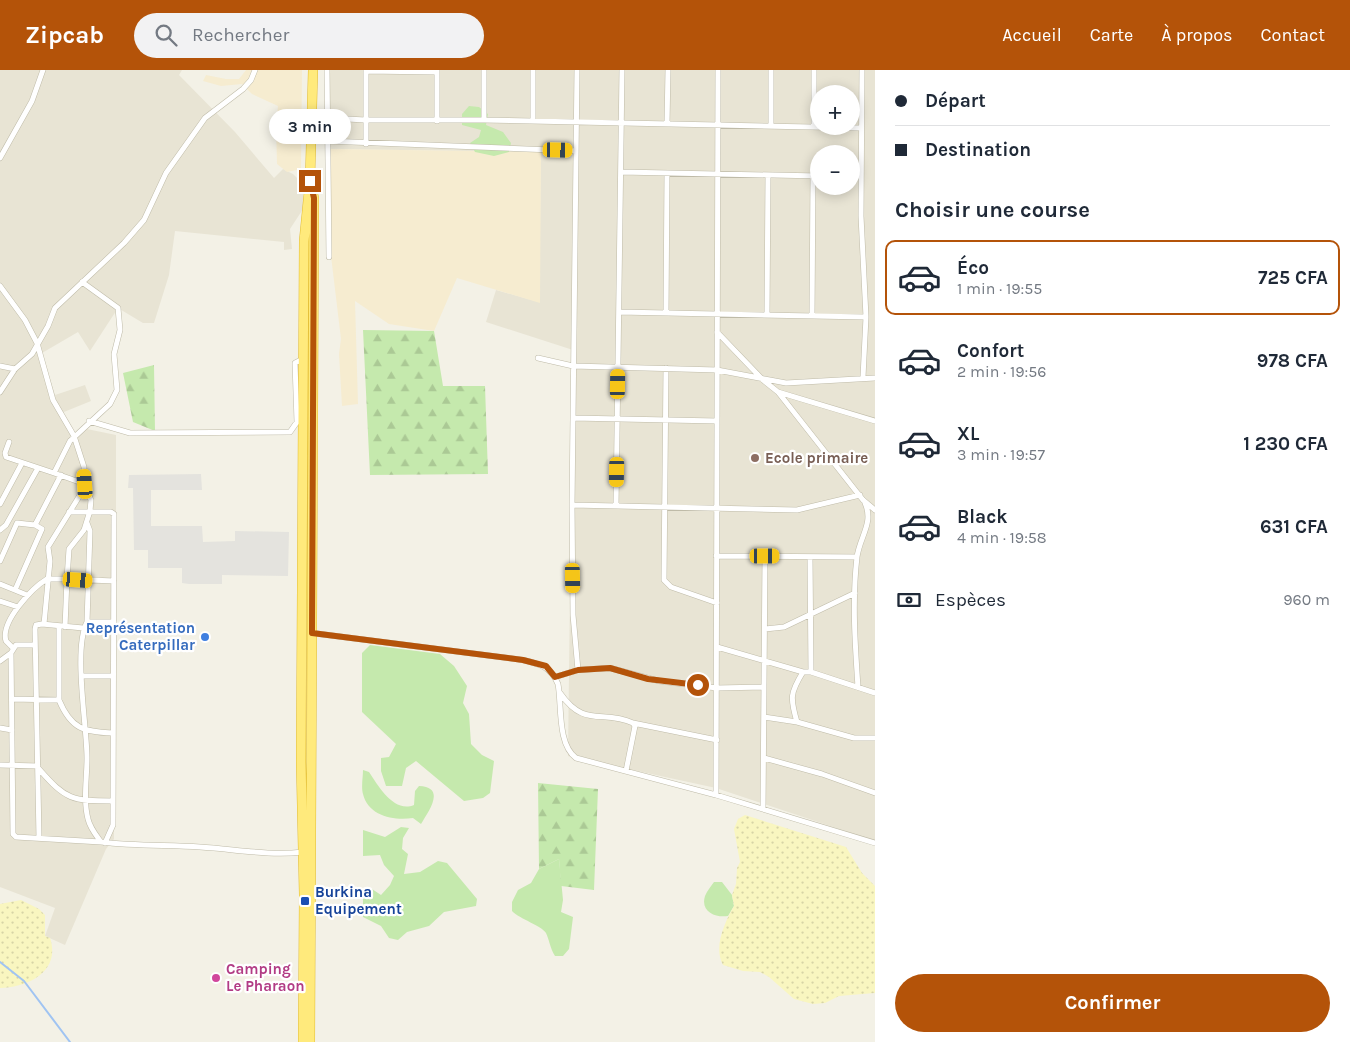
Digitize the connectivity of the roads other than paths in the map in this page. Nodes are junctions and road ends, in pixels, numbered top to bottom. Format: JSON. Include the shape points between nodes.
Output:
{"nodes":[{"id":1,"x":43,"y":70,"type":"edge"},
{"id":2,"x":255,"y":70,"type":"edge"},
{"id":3,"x":313,"y":70,"type":"edge"},
{"id":4,"x":326,"y":70,"type":"edge"},
{"id":5,"x":366,"y":70,"type":"edge"},
{"id":6,"x":484,"y":70,"type":"edge"},
{"id":7,"x":533,"y":70,"type":"edge"},
{"id":8,"x":577,"y":70,"type":"edge"},
{"id":9,"x":622,"y":70,"type":"edge"},
{"id":10,"x":668,"y":70,"type":"edge"},
{"id":11,"x":718,"y":70,"type":"edge"},
{"id":12,"x":772,"y":70,"type":"edge"},
{"id":13,"x":814,"y":70,"type":"edge"},
{"id":14,"x":862,"y":70,"type":"edge"},
{"id":15,"x":437,"y":71,"type":"edge"},
{"id":16,"x":814,"y":85,"type":"edge"},
{"id":17,"x":312,"y":117,"type":"junction"},
{"id":18,"x":327,"y":118,"type":"junction"},
{"id":19,"x":365,"y":120,"type":"junction"},
{"id":20,"x":484,"y":120,"type":"junction"},
{"id":21,"x":437,"y":121,"type":"junction"},
{"id":22,"x":533,"y":121,"type":"junction"},
{"id":23,"x":576,"y":122,"type":"junction"},
{"id":24,"x":622,"y":123,"type":"junction"},
{"id":25,"x":667,"y":124,"type":"junction"},
{"id":26,"x":718,"y":125,"type":"junction"},
{"id":27,"x":771,"y":126,"type":"junction"},
{"id":28,"x":810,"y":127,"type":"edge"},
{"id":29,"x":862,"y":128,"type":"joint"},
{"id":30,"x":327,"y":141,"type":"junction"},
{"id":31,"x":366,"y":144,"type":"junction"},
{"id":32,"x":576,"y":151,"type":"junction"},
{"id":33,"x":0,"y":158,"type":"edge"},
{"id":34,"x":621,"y":172,"type":"junction"},
{"id":35,"x":667,"y":174,"type":"junction"},
{"id":36,"x":718,"y":174,"type":"junction"},
{"id":37,"x":768,"y":175,"type":"junction"},
{"id":38,"x":810,"y":176,"type":"edge"},
{"id":39,"x":861,"y":176,"type":"joint"},
{"id":40,"x":310,"y":181,"type":"junction"},
{"id":41,"x":815,"y":195,"type":"edge"},
{"id":42,"x":329,"y":257,"type":"dead end"},
{"id":43,"x":82,"y":282,"type":"junction"},
{"id":44,"x":0,"y":286,"type":"edge"},
{"id":45,"x":619,"y":312,"type":"junction"},
{"id":46,"x":666,"y":313,"type":"junction"},
{"id":47,"x":717,"y":314,"type":"junction"},
{"id":48,"x":767,"y":315,"type":"junction"},
{"id":49,"x":812,"y":316,"type":"junction"},
{"id":50,"x":866,"y":317,"type":"junction"},
{"id":51,"x":717,"y":332,"type":"junction"},
{"id":52,"x":37,"y":342,"type":"junction"},
{"id":53,"x":538,"y":358,"type":"dead end"},
{"id":54,"x":303,"y":359,"type":"junction"},
{"id":55,"x":0,"y":366,"type":"edge"},
{"id":56,"x":573,"y":366,"type":"junction"},
{"id":57,"x":618,"y":366,"type":"junction"},
{"id":58,"x":666,"y":368,"type":"junction"},
{"id":59,"x":15,"y":369,"type":"junction"},
{"id":60,"x":717,"y":370,"type":"junction"},
{"id":61,"x":864,"y":378,"type":"junction"},
{"id":62,"x":875,"y":378,"type":"edge"},
{"id":63,"x":763,"y":380,"type":"junction"},
{"id":64,"x":0,"y":392,"type":"edge"},
{"id":65,"x":778,"y":392,"type":"junction"},
{"id":66,"x":573,"y":418,"type":"junction"},
{"id":67,"x":618,"y":419,"type":"junction"},
{"id":68,"x":666,"y":420,"type":"junction"},
{"id":69,"x":88,"y":421,"type":"junction"},
{"id":70,"x":717,"y":421,"type":"junction"},
{"id":71,"x":875,"y":422,"type":"edge"},
{"id":72,"x":74,"y":436,"type":"junction"},
{"id":73,"x":9,"y":442,"type":"dead end"},
{"id":74,"x":22,"y":463,"type":"junction"},
{"id":75,"x":38,"y":468,"type":"junction"},
{"id":76,"x":54,"y":473,"type":"junction"},
{"id":77,"x":61,"y":475,"type":"junction"},
{"id":78,"x":85,"y":485,"type":"junction"},
{"id":79,"x":861,"y":498,"type":"junction"},
{"id":80,"x":0,"y":504,"type":"edge"},
{"id":81,"x":572,"y":505,"type":"junction"},
{"id":82,"x":616,"y":506,"type":"junction"},
{"id":83,"x":665,"y":507,"type":"junction"},
{"id":84,"x":716,"y":508,"type":"junction"},
{"id":85,"x":875,"y":510,"type":"edge"},
{"id":86,"x":90,"y":511,"type":"junction"},
{"id":87,"x":69,"y":512,"type":"junction"},
{"id":88,"x":17,"y":523,"type":"junction"},
{"id":89,"x":88,"y":523,"type":"junction"},
{"id":90,"x":6,"y":525,"type":"junction"},
{"id":91,"x":35,"y":525,"type":"junction"},
{"id":92,"x":42,"y":529,"type":"junction"},
{"id":93,"x":0,"y":530,"type":"edge"},
{"id":94,"x":54,"y":535,"type":"junction"},
{"id":95,"x":716,"y":556,"type":"junction"},
{"id":96,"x":765,"y":556,"type":"junction"},
{"id":97,"x":810,"y":557,"type":"junction"},
{"id":98,"x":857,"y":557,"type":"junction"},
{"id":99,"x":0,"y":561,"type":"edge"},
{"id":100,"x":47,"y":579,"type":"junction"},
{"id":101,"x":67,"y":579,"type":"junction"},
{"id":102,"x":88,"y":581,"type":"junction"},
{"id":103,"x":114,"y":581,"type":"junction"},
{"id":104,"x":0,"y":584,"type":"edge"},
{"id":105,"x":15,"y":590,"type":"junction"},
{"id":106,"x":855,"y":593,"type":"junction"},
{"id":107,"x":27,"y":595,"type":"junction"},
{"id":108,"x":0,"y":601,"type":"edge"},
{"id":109,"x":717,"y":603,"type":"junction"},
{"id":110,"x":18,"y":607,"type":"junction"},
{"id":111,"x":811,"y":613,"type":"junction"},
{"id":112,"x":87,"y":622,"type":"junction"},
{"id":113,"x":114,"y":622,"type":"junction"},
{"id":114,"x":44,"y":624,"type":"junction"},
{"id":115,"x":62,"y":627,"type":"junction"},
{"id":116,"x":83,"y":628,"type":"junction"},
{"id":117,"x":766,"y":629,"type":"junction"},
{"id":118,"x":3,"y":632,"type":"edge"},
{"id":119,"x":312,"y":633,"type":"junction"},
{"id":120,"x":35,"y":645,"type":"junction"},
{"id":121,"x":717,"y":647,"type":"junction"},
{"id":122,"x":12,"y":650,"type":"junction"},
{"id":123,"x":0,"y":661,"type":"edge"},
{"id":124,"x":766,"y":661,"type":"junction"},
{"id":125,"x":578,"y":670,"type":"junction"},
{"id":126,"x":803,"y":672,"type":"junction"},
{"id":127,"x":811,"y":672,"type":"junction"},
{"id":128,"x":82,"y":676,"type":"junction"},
{"id":129,"x":112,"y":676,"type":"junction"},
{"id":130,"x":555,"y":677,"type":"junction"},
{"id":131,"x":764,"y":687,"type":"junction"},
{"id":132,"x":717,"y":688,"type":"junction"},
{"id":133,"x":858,"y":688,"type":"junction"},
{"id":134,"x":560,"y":692,"type":"junction"},
{"id":135,"x":875,"y":693,"type":"edge"},
{"id":136,"x":12,"y":698,"type":"junction"},
{"id":137,"x":35,"y":699,"type":"junction"},
{"id":138,"x":59,"y":700,"type":"junction"},
{"id":139,"x":764,"y":717,"type":"junction"},
{"id":140,"x":797,"y":722,"type":"junction"},
{"id":141,"x":633,"y":723,"type":"junction"},
{"id":142,"x":0,"y":728,"type":"edge"},
{"id":143,"x":12,"y":730,"type":"junction"},
{"id":144,"x":86,"y":732,"type":"junction"},
{"id":145,"x":112,"y":733,"type":"junction"},
{"id":146,"x":875,"y":738,"type":"edge"},
{"id":147,"x":717,"y":740,"type":"junction"},
{"id":148,"x":764,"y":758,"type":"junction"},
{"id":149,"x":0,"y":765,"type":"edge"},
{"id":150,"x":12,"y":765,"type":"junction"},
{"id":151,"x":38,"y":768,"type":"junction"},
{"id":152,"x":626,"y":771,"type":"junction"},
{"id":153,"x":875,"y":792,"type":"edge"},
{"id":154,"x":716,"y":795,"type":"junction"},
{"id":155,"x":86,"y":801,"type":"junction"},
{"id":156,"x":113,"y":801,"type":"junction"},
{"id":157,"x":763,"y":809,"type":"junction"},
{"id":158,"x":39,"y":838,"type":"junction"},
{"id":159,"x":103,"y":843,"type":"junction"},
{"id":160,"x":875,"y":844,"type":"edge"},
{"id":161,"x":307,"y":851,"type":"junction"},
{"id":162,"x":303,"y":1042,"type":"edge"},
{"id":163,"x":310,"y":1042,"type":"edge"}],
"edges":[{"from":1,"to":33,"type":"street","via":[[32,101]]},
{"from":2,"to":43,"type":"street","via":[[243,88],[208,114],[166,173],[144,220]]},
{"from":3,"to":17,"type":"highway"},
{"from":4,"to":18,"type":"street"},
{"from":5,"to":15,"type":"street"},
{"from":5,"to":19,"type":"street"},
{"from":6,"to":20,"type":"street"},
{"from":7,"to":22,"type":"street"},
{"from":8,"to":23,"type":"street"},
{"from":9,"to":24,"type":"street"},
{"from":10,"to":25,"type":"street"},
{"from":11,"to":26,"type":"street"},
{"from":12,"to":27,"type":"street"},
{"from":13,"to":16,"type":"street"},
{"from":14,"to":29,"type":"street"},
{"from":15,"to":21,"type":"street"},
{"from":17,"to":18,"type":"street"},
{"from":17,"to":40,"type":"highway"},
{"from":18,"to":19,"type":"street"},
{"from":18,"to":30,"type":"street"},
{"from":19,"to":21,"type":"street"},
{"from":19,"to":31,"type":"street"},
{"from":20,"to":21,"type":"street"},
{"from":20,"to":22,"type":"street"},
{"from":22,"to":23,"type":"street"},
{"from":23,"to":24,"type":"street"},
{"from":23,"to":32,"type":"street"},
{"from":24,"to":25,"type":"street"},
{"from":24,"to":34,"type":"street"},
{"from":25,"to":26,"type":"street"},
{"from":26,"to":27,"type":"street"},
{"from":26,"to":36,"type":"street"},
{"from":27,"to":28,"type":"street"},
{"from":29,"to":39,"type":"street"},
{"from":30,"to":31,"type":"street"},
{"from":30,"to":42,"type":"street"},
{"from":31,"to":32,"type":"street"},
{"from":32,"to":56,"type":"street"},
{"from":34,"to":35,"type":"street"},
{"from":34,"to":45,"type":"street"},
{"from":35,"to":36,"type":"street"},
{"from":35,"to":46,"type":"street"},
{"from":36,"to":37,"type":"street"},
{"from":36,"to":47,"type":"street"},
{"from":37,"to":38,"type":"street"},
{"from":37,"to":48,"type":"street"},
{"from":39,"to":50,"type":"street"},
{"from":40,"to":54,"type":"highway","via":[[304,241]]},
{"from":40,"to":119,"type":"highway","via":[[314,198]]},
{"from":41,"to":49,"type":"street"},
{"from":43,"to":52,"type":"street","via":[[55,308]]},
{"from":43,"to":69,"type":"street","via":[[118,308],[120,330],[114,354],[117,390],[110,404]]},
{"from":44,"to":52,"type":"street"},
{"from":45,"to":46,"type":"street"},
{"from":45,"to":57,"type":"street"},
{"from":46,"to":47,"type":"street"},
{"from":47,"to":48,"type":"street"},
{"from":47,"to":51,"type":"street"},
{"from":48,"to":49,"type":"street"},
{"from":49,"to":50,"type":"street"},
{"from":50,"to":61,"type":"street"},
{"from":51,"to":60,"type":"street"},
{"from":51,"to":63,"type":"street"},
{"from":52,"to":59,"type":"street","via":[[27,359]]},
{"from":52,"to":72,"type":"street","via":[[53,400]]},
{"from":53,"to":56,"type":"street"},
{"from":54,"to":69,"type":"street","via":[[296,363],[296,422],[290,432],[130,433]]},
{"from":54,"to":161,"type":"highway","via":[[301,743]]},
{"from":55,"to":59,"type":"street"},
{"from":56,"to":57,"type":"street"},
{"from":56,"to":66,"type":"street"},
{"from":57,"to":58,"type":"street"},
{"from":57,"to":67,"type":"street"},
{"from":58,"to":60,"type":"street"},
{"from":58,"to":68,"type":"street"},
{"from":59,"to":64,"type":"street"},
{"from":60,"to":63,"type":"street"},
{"from":60,"to":70,"type":"street"},
{"from":61,"to":62,"type":"street"},
{"from":61,"to":63,"type":"street","via":[[799,383]]},
{"from":63,"to":65,"type":"street"},
{"from":65,"to":71,"type":"street"},
{"from":65,"to":79,"type":"street"},
{"from":66,"to":67,"type":"street"},
{"from":66,"to":81,"type":"street"},
{"from":67,"to":68,"type":"street"},
{"from":67,"to":82,"type":"street"},
{"from":68,"to":70,"type":"street"},
{"from":68,"to":83,"type":"street"},
{"from":69,"to":72,"type":"street"},
{"from":70,"to":84,"type":"street"},
{"from":72,"to":76,"type":"street","via":[[58,460]]},
{"from":72,"to":78,"type":"street","via":[[84,467]]},
{"from":73,"to":74,"type":"street","via":[[5,456]]},
{"from":74,"to":75,"type":"street"},
{"from":74,"to":80,"type":"street"},
{"from":75,"to":76,"type":"street"},
{"from":75,"to":90,"type":"street"},
{"from":76,"to":77,"type":"street"},
{"from":77,"to":78,"type":"street"},
{"from":77,"to":91,"type":"street"},
{"from":78,"to":86,"type":"street","via":[[91,500]]},
{"from":78,"to":87,"type":"street"},
{"from":79,"to":84,"type":"street","via":[[797,510]]},
{"from":79,"to":85,"type":"street"},
{"from":79,"to":98,"type":"street","via":[[870,519]]},
{"from":81,"to":82,"type":"street"},
{"from":81,"to":125,"type":"street","via":[[573,614]]},
{"from":82,"to":83,"type":"street"},
{"from":83,"to":84,"type":"street"},
{"from":83,"to":109,"type":"street","via":[[664,580],[671,587]]},
{"from":84,"to":95,"type":"street"},
{"from":86,"to":87,"type":"street"},
{"from":86,"to":89,"type":"street"},
{"from":86,"to":103,"type":"street","via":[[114,514]]},
{"from":87,"to":94,"type":"street"},
{"from":88,"to":90,"type":"street"},
{"from":88,"to":91,"type":"street"},
{"from":88,"to":99,"type":"street"},
{"from":89,"to":101,"type":"street","via":[[68,551]]},
{"from":89,"to":102,"type":"street"},
{"from":90,"to":93,"type":"street"},
{"from":91,"to":92,"type":"street"},
{"from":92,"to":94,"type":"street"},
{"from":92,"to":105,"type":"street"},
{"from":94,"to":100,"type":"street","via":[[47,549],[50,562]]},
{"from":95,"to":96,"type":"street"},
{"from":95,"to":109,"type":"street"},
{"from":96,"to":97,"type":"street"},
{"from":96,"to":117,"type":"street"},
{"from":97,"to":98,"type":"street"},
{"from":97,"to":111,"type":"street"},
{"from":98,"to":106,"type":"street"},
{"from":100,"to":101,"type":"street"},
{"from":100,"to":107,"type":"street"},
{"from":100,"to":114,"type":"street"},
{"from":101,"to":102,"type":"street"},
{"from":101,"to":115,"type":"street"},
{"from":102,"to":103,"type":"street"},
{"from":102,"to":112,"type":"street"},
{"from":103,"to":113,"type":"street"},
{"from":104,"to":105,"type":"street"},
{"from":105,"to":107,"type":"street"},
{"from":106,"to":111,"type":"street"},
{"from":106,"to":133,"type":"street"},
{"from":107,"to":110,"type":"street"},
{"from":108,"to":110,"type":"street"},
{"from":109,"to":121,"type":"street"},
{"from":110,"to":118,"type":"street"},
{"from":111,"to":117,"type":"street","via":[[784,627]]},
{"from":111,"to":127,"type":"street"},
{"from":112,"to":113,"type":"street"},
{"from":112,"to":116,"type":"street"},
{"from":113,"to":129,"type":"street"},
{"from":114,"to":115,"type":"street"},
{"from":114,"to":120,"type":"street","via":[[36,625]]},
{"from":115,"to":116,"type":"street"},
{"from":115,"to":138,"type":"street"},
{"from":116,"to":128,"type":"street"},
{"from":117,"to":124,"type":"street"},
{"from":118,"to":122,"type":"street"},
{"from":119,"to":130,"type":"street","via":[[523,660],[546,666]]},
{"from":119,"to":161,"type":"highway"},
{"from":120,"to":122,"type":"street","via":[[19,644]]},
{"from":120,"to":137,"type":"street"},
{"from":121,"to":124,"type":"street"},
{"from":121,"to":132,"type":"street"},
{"from":122,"to":123,"type":"street"},
{"from":122,"to":136,"type":"street"},
{"from":124,"to":126,"type":"street"},
{"from":124,"to":131,"type":"street"},
{"from":125,"to":130,"type":"street"},
{"from":125,"to":132,"type":"street","via":[[610,668],[648,679]]},
{"from":126,"to":127,"type":"street"},
{"from":126,"to":140,"type":"street","via":[[792,691],[791,701]]},
{"from":127,"to":133,"type":"street"},
{"from":128,"to":129,"type":"street"},
{"from":128,"to":144,"type":"street"},
{"from":129,"to":145,"type":"street"},
{"from":130,"to":134,"type":"street"},
{"from":131,"to":132,"type":"street"},
{"from":131,"to":139,"type":"street"},
{"from":132,"to":147,"type":"street"},
{"from":133,"to":135,"type":"street"},
{"from":134,"to":141,"type":"street","via":[[584,715]]},
{"from":134,"to":152,"type":"street","via":[[563,726],[570,752],[586,761]]},
{"from":136,"to":137,"type":"street"},
{"from":136,"to":143,"type":"street"},
{"from":137,"to":138,"type":"street"},
{"from":137,"to":151,"type":"street"},
{"from":138,"to":144,"type":"street","via":[[71,720]]},
{"from":139,"to":140,"type":"street"},
{"from":139,"to":148,"type":"street"},
{"from":140,"to":146,"type":"street","via":[[854,738]]},
{"from":141,"to":147,"type":"street"},
{"from":141,"to":152,"type":"street"},
{"from":142,"to":143,"type":"street"},
{"from":143,"to":150,"type":"street"},
{"from":144,"to":145,"type":"street"},
{"from":144,"to":155,"type":"street"},
{"from":145,"to":156,"type":"street"},
{"from":147,"to":154,"type":"street"},
{"from":148,"to":153,"type":"street"},
{"from":148,"to":157,"type":"street"},
{"from":149,"to":150,"type":"street"},
{"from":150,"to":151,"type":"street"},
{"from":150,"to":158,"type":"street","via":[[13,834],[16,837]]},
{"from":151,"to":155,"type":"street","via":[[62,794]]},
{"from":151,"to":158,"type":"street"},
{"from":152,"to":154,"type":"street"},
{"from":154,"to":157,"type":"street"},
{"from":155,"to":156,"type":"street"},
{"from":155,"to":159,"type":"street","via":[[89,822]]},
{"from":156,"to":159,"type":"street","via":[[113,825]]},
{"from":157,"to":160,"type":"street"},
{"from":158,"to":159,"type":"street"},
{"from":159,"to":161,"type":"street","via":[[275,854]]},
{"from":161,"to":162,"type":"highway"},
{"from":161,"to":163,"type":"highway"}]}
